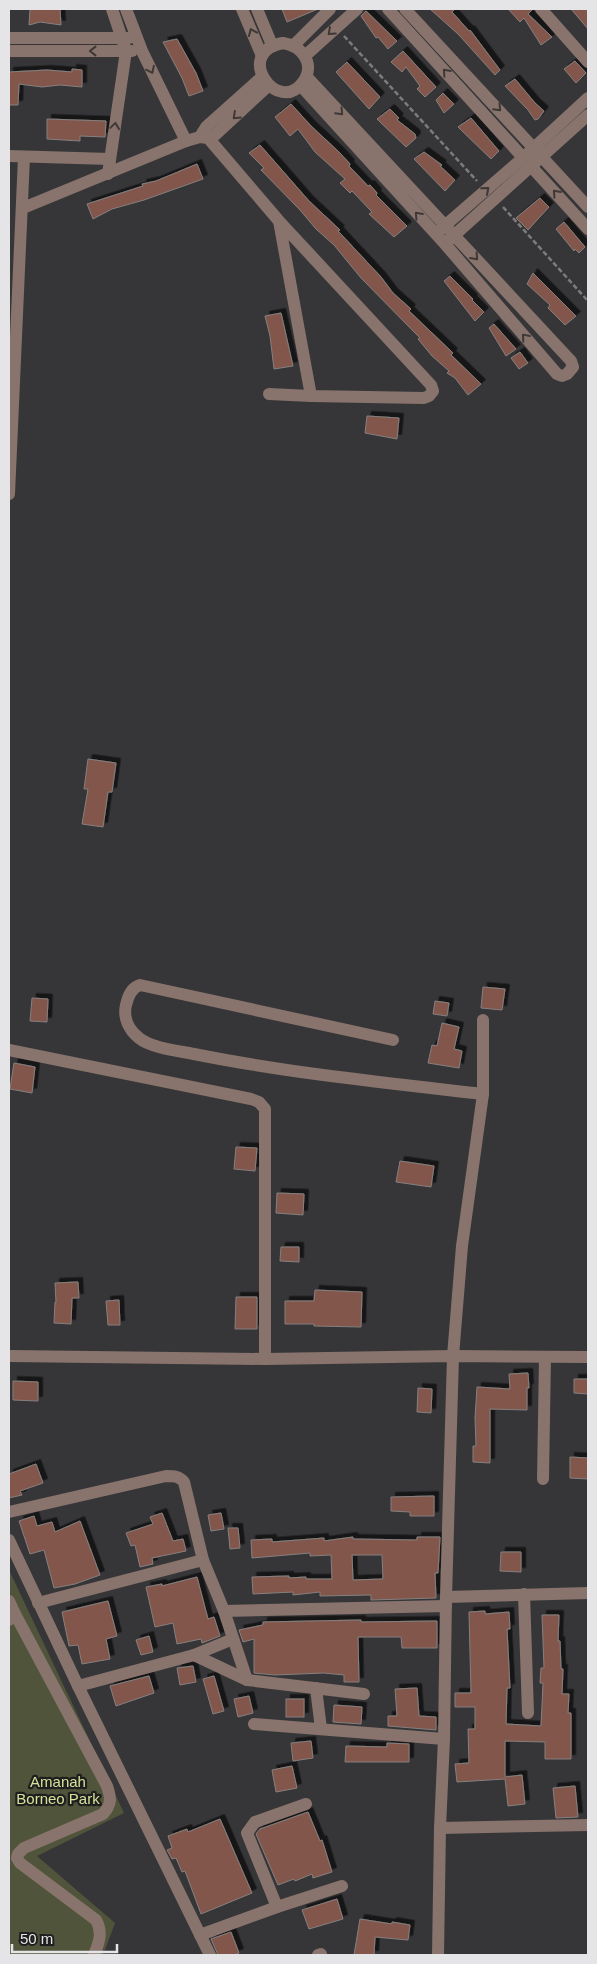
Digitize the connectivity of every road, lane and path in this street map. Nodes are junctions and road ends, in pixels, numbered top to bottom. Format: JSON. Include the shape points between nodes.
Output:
{"nodes":[{"id":1,"x":112,"y":9,"type":"edge"},
{"id":2,"x":126,"y":9,"type":"edge"},
{"id":3,"x":242,"y":9,"type":"edge"},
{"id":4,"x":257,"y":9,"type":"edge"},
{"id":5,"x":330,"y":9,"type":"edge"},
{"id":6,"x":357,"y":9,"type":"edge"},
{"id":7,"x":388,"y":9,"type":"edge"},
{"id":8,"x":405,"y":9,"type":"edge"},
{"id":9,"x":541,"y":9,"type":"edge"},
{"id":10,"x":336,"y":27,"type":"junction"},
{"id":11,"x":9,"y":38,"type":"edge"},
{"id":12,"x":123,"y":38,"type":"junction"},
{"id":13,"x":137,"y":38,"type":"junction"},
{"id":14,"x":272,"y":45,"type":"junction"},
{"id":15,"x":294,"y":45,"type":"junction"},
{"id":16,"x":9,"y":51,"type":"edge"},
{"id":17,"x":126,"y":51,"type":"junction"},
{"id":18,"x":142,"y":51,"type":"junction"},
{"id":19,"x":306,"y":55,"type":"junction"},
{"id":20,"x":262,"y":56,"type":"junction"},
{"id":21,"x":588,"y":62,"type":"edge"},
{"id":22,"x":265,"y":81,"type":"junction"},
{"id":23,"x":304,"y":81,"type":"junction"},
{"id":24,"x":588,"y":98,"type":"edge"},
{"id":25,"x":588,"y":115,"type":"edge"},
{"id":26,"x":204,"y":135,"type":"junction"},
{"id":27,"x":186,"y":142,"type":"junction"},
{"id":28,"x":538,"y":152,"type":"junction"},
{"id":29,"x":9,"y":156,"type":"edge"},
{"id":30,"x":24,"y":157,"type":"junction"},
{"id":31,"x":110,"y":159,"type":"junction"},
{"id":32,"x":528,"y":161,"type":"junction"},
{"id":33,"x":108,"y":174,"type":"junction"},
{"id":34,"x":490,"y":194,"type":"junction"},
{"id":35,"x":23,"y":208,"type":"junction"},
{"id":36,"x":588,"y":208,"type":"edge"},
{"id":37,"x":280,"y":221,"type":"junction"},
{"id":38,"x":446,"y":224,"type":"junction"},
{"id":39,"x":588,"y":229,"type":"edge"},
{"id":40,"x":436,"y":234,"type":"junction"},
{"id":41,"x":455,"y":234,"type":"junction"},
{"id":42,"x":445,"y":244,"type":"junction"},
{"id":43,"x":588,"y":301,"type":"edge"},
{"id":44,"x":269,"y":394,"type":"dead end"},
{"id":45,"x":311,"y":396,"type":"junction"},
{"id":46,"x":9,"y":494,"type":"edge"},
{"id":47,"x":484,"y":1020,"type":"dead end"},
{"id":48,"x":393,"y":1040,"type":"dead end"},
{"id":49,"x":9,"y":1050,"type":"edge"},
{"id":50,"x":483,"y":1094,"type":"junction"},
{"id":51,"x":9,"y":1356,"type":"edge"},
{"id":52,"x":453,"y":1356,"type":"junction"},
{"id":53,"x":545,"y":1357,"type":"junction"},
{"id":54,"x":588,"y":1357,"type":"edge"},
{"id":55,"x":265,"y":1359,"type":"junction"},
{"id":56,"x":543,"y":1478,"type":"dead end"},
{"id":57,"x":9,"y":1512,"type":"edge"},
{"id":58,"x":9,"y":1540,"type":"edge"},
{"id":59,"x":203,"y":1560,"type":"junction"},
{"id":60,"x":588,"y":1593,"type":"edge"},
{"id":61,"x":524,"y":1594,"type":"junction"},
{"id":62,"x":9,"y":1601,"type":"edge"},
{"id":63,"x":446,"y":1601,"type":"junction"},
{"id":64,"x":38,"y":1603,"type":"junction"},
{"id":65,"x":224,"y":1611,"type":"junction"},
{"id":66,"x":12,"y":1617,"type":"edge"},
{"id":67,"x":233,"y":1639,"type":"junction"},
{"id":68,"x":194,"y":1655,"type":"junction"},
{"id":69,"x":246,"y":1680,"type":"junction"},
{"id":70,"x":78,"y":1686,"type":"junction"},
{"id":71,"x":316,"y":1688,"type":"junction"},
{"id":72,"x":364,"y":1694,"type":"dead end"},
{"id":73,"x":528,"y":1713,"type":"dead end"},
{"id":74,"x":254,"y":1724,"type":"dead end"},
{"id":75,"x":321,"y":1729,"type":"junction"},
{"id":76,"x":444,"y":1739,"type":"junction"},
{"id":77,"x":306,"y":1804,"type":"dead end"},
{"id":78,"x":588,"y":1825,"type":"edge"},
{"id":79,"x":440,"y":1828,"type":"junction"},
{"id":80,"x":342,"y":1886,"type":"dead end"},
{"id":81,"x":277,"y":1907,"type":"junction"},
{"id":82,"x":200,"y":1935,"type":"junction"},
{"id":83,"x":94,"y":1955,"type":"edge"},
{"id":84,"x":210,"y":1955,"type":"edge"},
{"id":85,"x":438,"y":1955,"type":"edge"}],
"edges":[{"from":1,"to":12,"type":"street"},
{"from":2,"to":13,"type":"street"},
{"from":20,"to":3,"type":"street","one_way":true},
{"from":4,"to":14,"type":"street"},
{"from":5,"to":15,"type":"street"},
{"from":6,"to":10,"type":"street"},
{"from":32,"to":7,"type":"street","one_way":true},
{"from":8,"to":28,"type":"street","one_way":true},
{"from":9,"to":21,"type":"street"},
{"from":10,"to":19,"type":"street","one_way":true},
{"from":10,"to":34,"type":"path"},
{"from":11,"to":12,"type":"street"},
{"from":12,"to":13,"type":"street"},
{"from":12,"to":17,"type":"street"},
{"from":13,"to":18,"type":"street"},
{"from":14,"to":15,"type":"street"},
{"from":14,"to":20,"type":"street"},
{"from":15,"to":19,"type":"street"},
{"from":17,"to":16,"type":"street","one_way":true},
{"from":17,"to":18,"type":"street"},
{"from":31,"to":17,"type":"street","one_way":true},
{"from":18,"to":27,"type":"street","one_way":true},
{"from":19,"to":23,"type":"street","via":[[309,66]]},
{"from":20,"to":22,"type":"street","via":[[260,66]]},
{"from":22,"to":23,"type":"street","via":[[278,91],[290,91]]},
{"from":22,"to":26,"type":"street","via":[[214,136]]},
{"from":23,"to":38,"type":"street","one_way":true},
{"from":40,"to":23,"type":"street","one_way":true},
{"from":24,"to":28,"type":"street"},
{"from":25,"to":28,"type":"street"},
{"from":26,"to":27,"type":"street"},
{"from":26,"to":37,"type":"street"},
{"from":27,"to":33,"type":"street"},
{"from":28,"to":32,"type":"street"},
{"from":28,"to":36,"type":"street"},
{"from":29,"to":30,"type":"street"},
{"from":30,"to":31,"type":"street"},
{"from":30,"to":35,"type":"street"},
{"from":31,"to":33,"type":"street"},
{"from":32,"to":34,"type":"street"},
{"from":39,"to":32,"type":"street","one_way":true},
{"from":33,"to":35,"type":"street"},
{"from":38,"to":34,"type":"street","one_way":true},
{"from":34,"to":41,"type":"street"},
{"from":34,"to":43,"type":"path"},
{"from":35,"to":46,"type":"street"},
{"from":37,"to":45,"type":"street"},
{"from":37,"to":45,"type":"street","via":[[433,388],[430,396],[424,398]]},
{"from":38,"to":40,"type":"street"},
{"from":38,"to":41,"type":"street"},
{"from":40,"to":42,"type":"street"},
{"from":41,"to":42,"type":"street"},
{"from":41,"to":42,"type":"street","one_way":true,"via":[[571,361],[573,367],[567,374],[557,374]]},
{"from":44,"to":45,"type":"street"},
{"from":47,"to":50,"type":"street"},
{"from":48,"to":50,"type":"street","via":[[140,985],[129,995],[125,1007],[125,1018],[140,1039],[163,1047],[266,1066]]},
{"from":49,"to":55,"type":"street","via":[[251,1099],[265,1109]]},
{"from":50,"to":52,"type":"street","via":[[462,1246]]},
{"from":51,"to":55,"type":"street"},
{"from":52,"to":53,"type":"street"},
{"from":52,"to":55,"type":"street"},
{"from":52,"to":63,"type":"street"},
{"from":53,"to":54,"type":"street"},
{"from":53,"to":56,"type":"street"},
{"from":57,"to":59,"type":"street","via":[[175,1476],[184,1482]]},
{"from":58,"to":64,"type":"street"},
{"from":59,"to":64,"type":"street"},
{"from":59,"to":65,"type":"street"},
{"from":60,"to":61,"type":"street"},
{"from":61,"to":63,"type":"street"},
{"from":61,"to":73,"type":"street"},
{"from":62,"to":66,"type":"street"},
{"from":63,"to":65,"type":"street"},
{"from":63,"to":76,"type":"street"},
{"from":64,"to":70,"type":"street"},
{"from":65,"to":67,"type":"street"},
{"from":66,"to":83,"type":"street","via":[[107,1786],[111,1801],[103,1814],[24,1848],[17,1858],[96,1920],[101,1931]]},
{"from":67,"to":68,"type":"street"},
{"from":67,"to":69,"type":"street"},
{"from":68,"to":69,"type":"street"},
{"from":68,"to":70,"type":"street"},
{"from":69,"to":71,"type":"street"},
{"from":70,"to":82,"type":"street"},
{"from":71,"to":72,"type":"street"},
{"from":71,"to":75,"type":"street"},
{"from":74,"to":75,"type":"street"},
{"from":75,"to":76,"type":"street"},
{"from":76,"to":79,"type":"street"},
{"from":77,"to":81,"type":"street","via":[[255,1822],[247,1833]]},
{"from":78,"to":79,"type":"street"},
{"from":79,"to":85,"type":"street"},
{"from":80,"to":81,"type":"street"},
{"from":81,"to":82,"type":"street"},
{"from":82,"to":84,"type":"street"}]}
